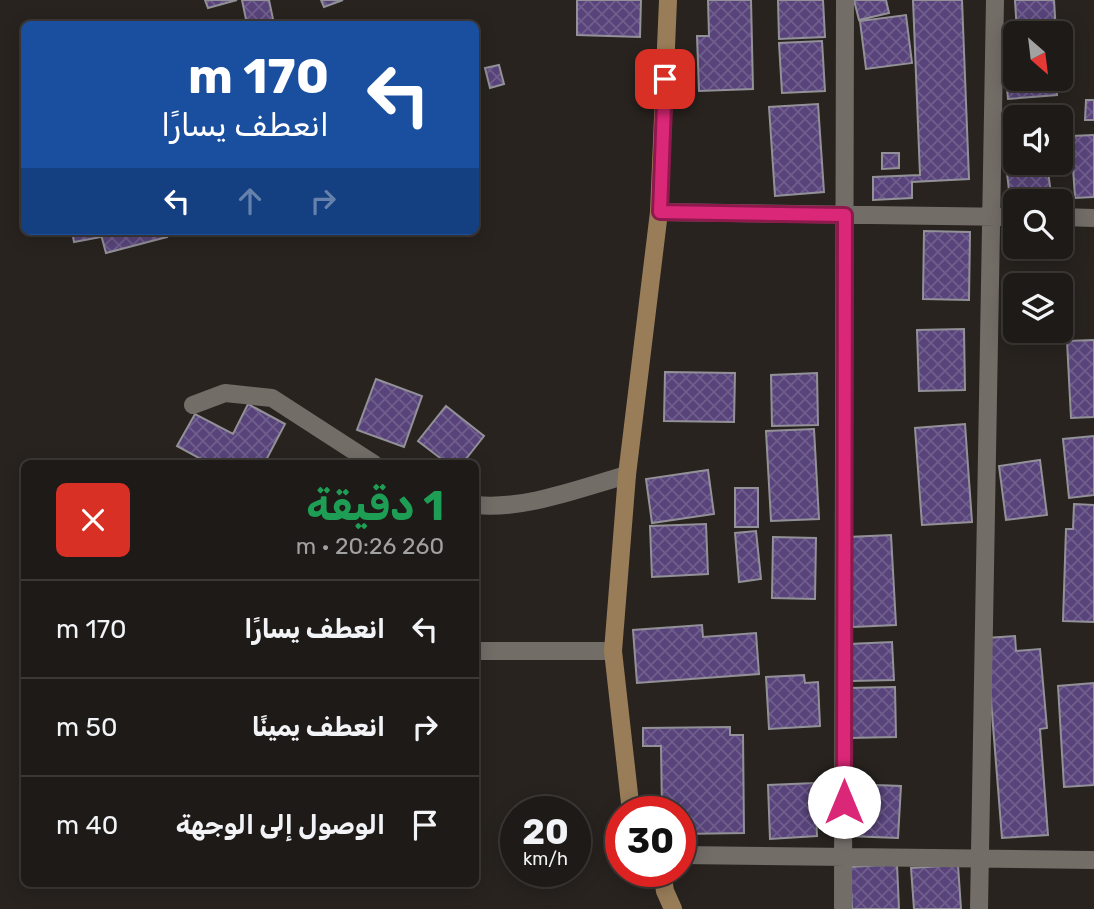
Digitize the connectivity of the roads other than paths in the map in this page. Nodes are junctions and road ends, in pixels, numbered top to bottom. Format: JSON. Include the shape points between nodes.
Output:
{"nodes":[{"id":1,"x":668,"y":0,"type":"edge"},
{"id":2,"x":845,"y":0,"type":"edge"},
{"id":3,"x":995,"y":0,"type":"edge"},
{"id":4,"x":660,"y":212,"type":"junction"},
{"id":5,"x":845,"y":215,"type":"junction"},
{"id":6,"x":993,"y":216,"type":"junction"},
{"id":7,"x":1003,"y":216,"type":"edge"},
{"id":8,"x":1073,"y":217,"type":"edge"},
{"id":9,"x":1094,"y":218,"type":"edge"},
{"id":10,"x":192,"y":405,"type":"dead end"},
{"id":11,"x":368,"y":460,"type":"edge"},
{"id":12,"x":627,"y":475,"type":"junction"},
{"id":13,"x":479,"y":505,"type":"edge"},
{"id":14,"x":479,"y":651,"type":"edge"},
{"id":15,"x":613,"y":651,"type":"junction"},
{"id":16,"x":629,"y":796,"type":"edge"},
{"id":17,"x":696,"y":855,"type":"edge"},
{"id":18,"x":844,"y":858,"type":"junction"},
{"id":19,"x":977,"y":860,"type":"junction"},
{"id":20,"x":1094,"y":860,"type":"edge"},
{"id":21,"x":664,"y":887,"type":"edge"},
{"id":22,"x":673,"y":909,"type":"edge"},
{"id":23,"x":843,"y":909,"type":"edge"},
{"id":24,"x":979,"y":909,"type":"edge"}],
"edges":[{"from":1,"to":4,"type":"main road"},
{"from":2,"to":5,"type":"street"},
{"from":3,"to":6,"type":"street"},
{"from":4,"to":5,"type":"street"},
{"from":4,"to":12,"type":"main road"},
{"from":5,"to":6,"type":"street"},
{"from":5,"to":18,"type":"street"},
{"from":6,"to":7,"type":"street"},
{"from":6,"to":19,"type":"street"},
{"from":8,"to":9,"type":"street"},
{"from":10,"to":11,"type":"street","via":[[225,393],[272,398]]},
{"from":12,"to":13,"type":"street","via":[[549,496]]},
{"from":12,"to":15,"type":"main road"},
{"from":14,"to":15,"type":"street"},
{"from":15,"to":16,"type":"main road"},
{"from":17,"to":18,"type":"street"},
{"from":18,"to":19,"type":"street"},
{"from":18,"to":23,"type":"street"},
{"from":19,"to":20,"type":"street"},
{"from":19,"to":24,"type":"street"},
{"from":21,"to":22,"type":"main road"}]}
